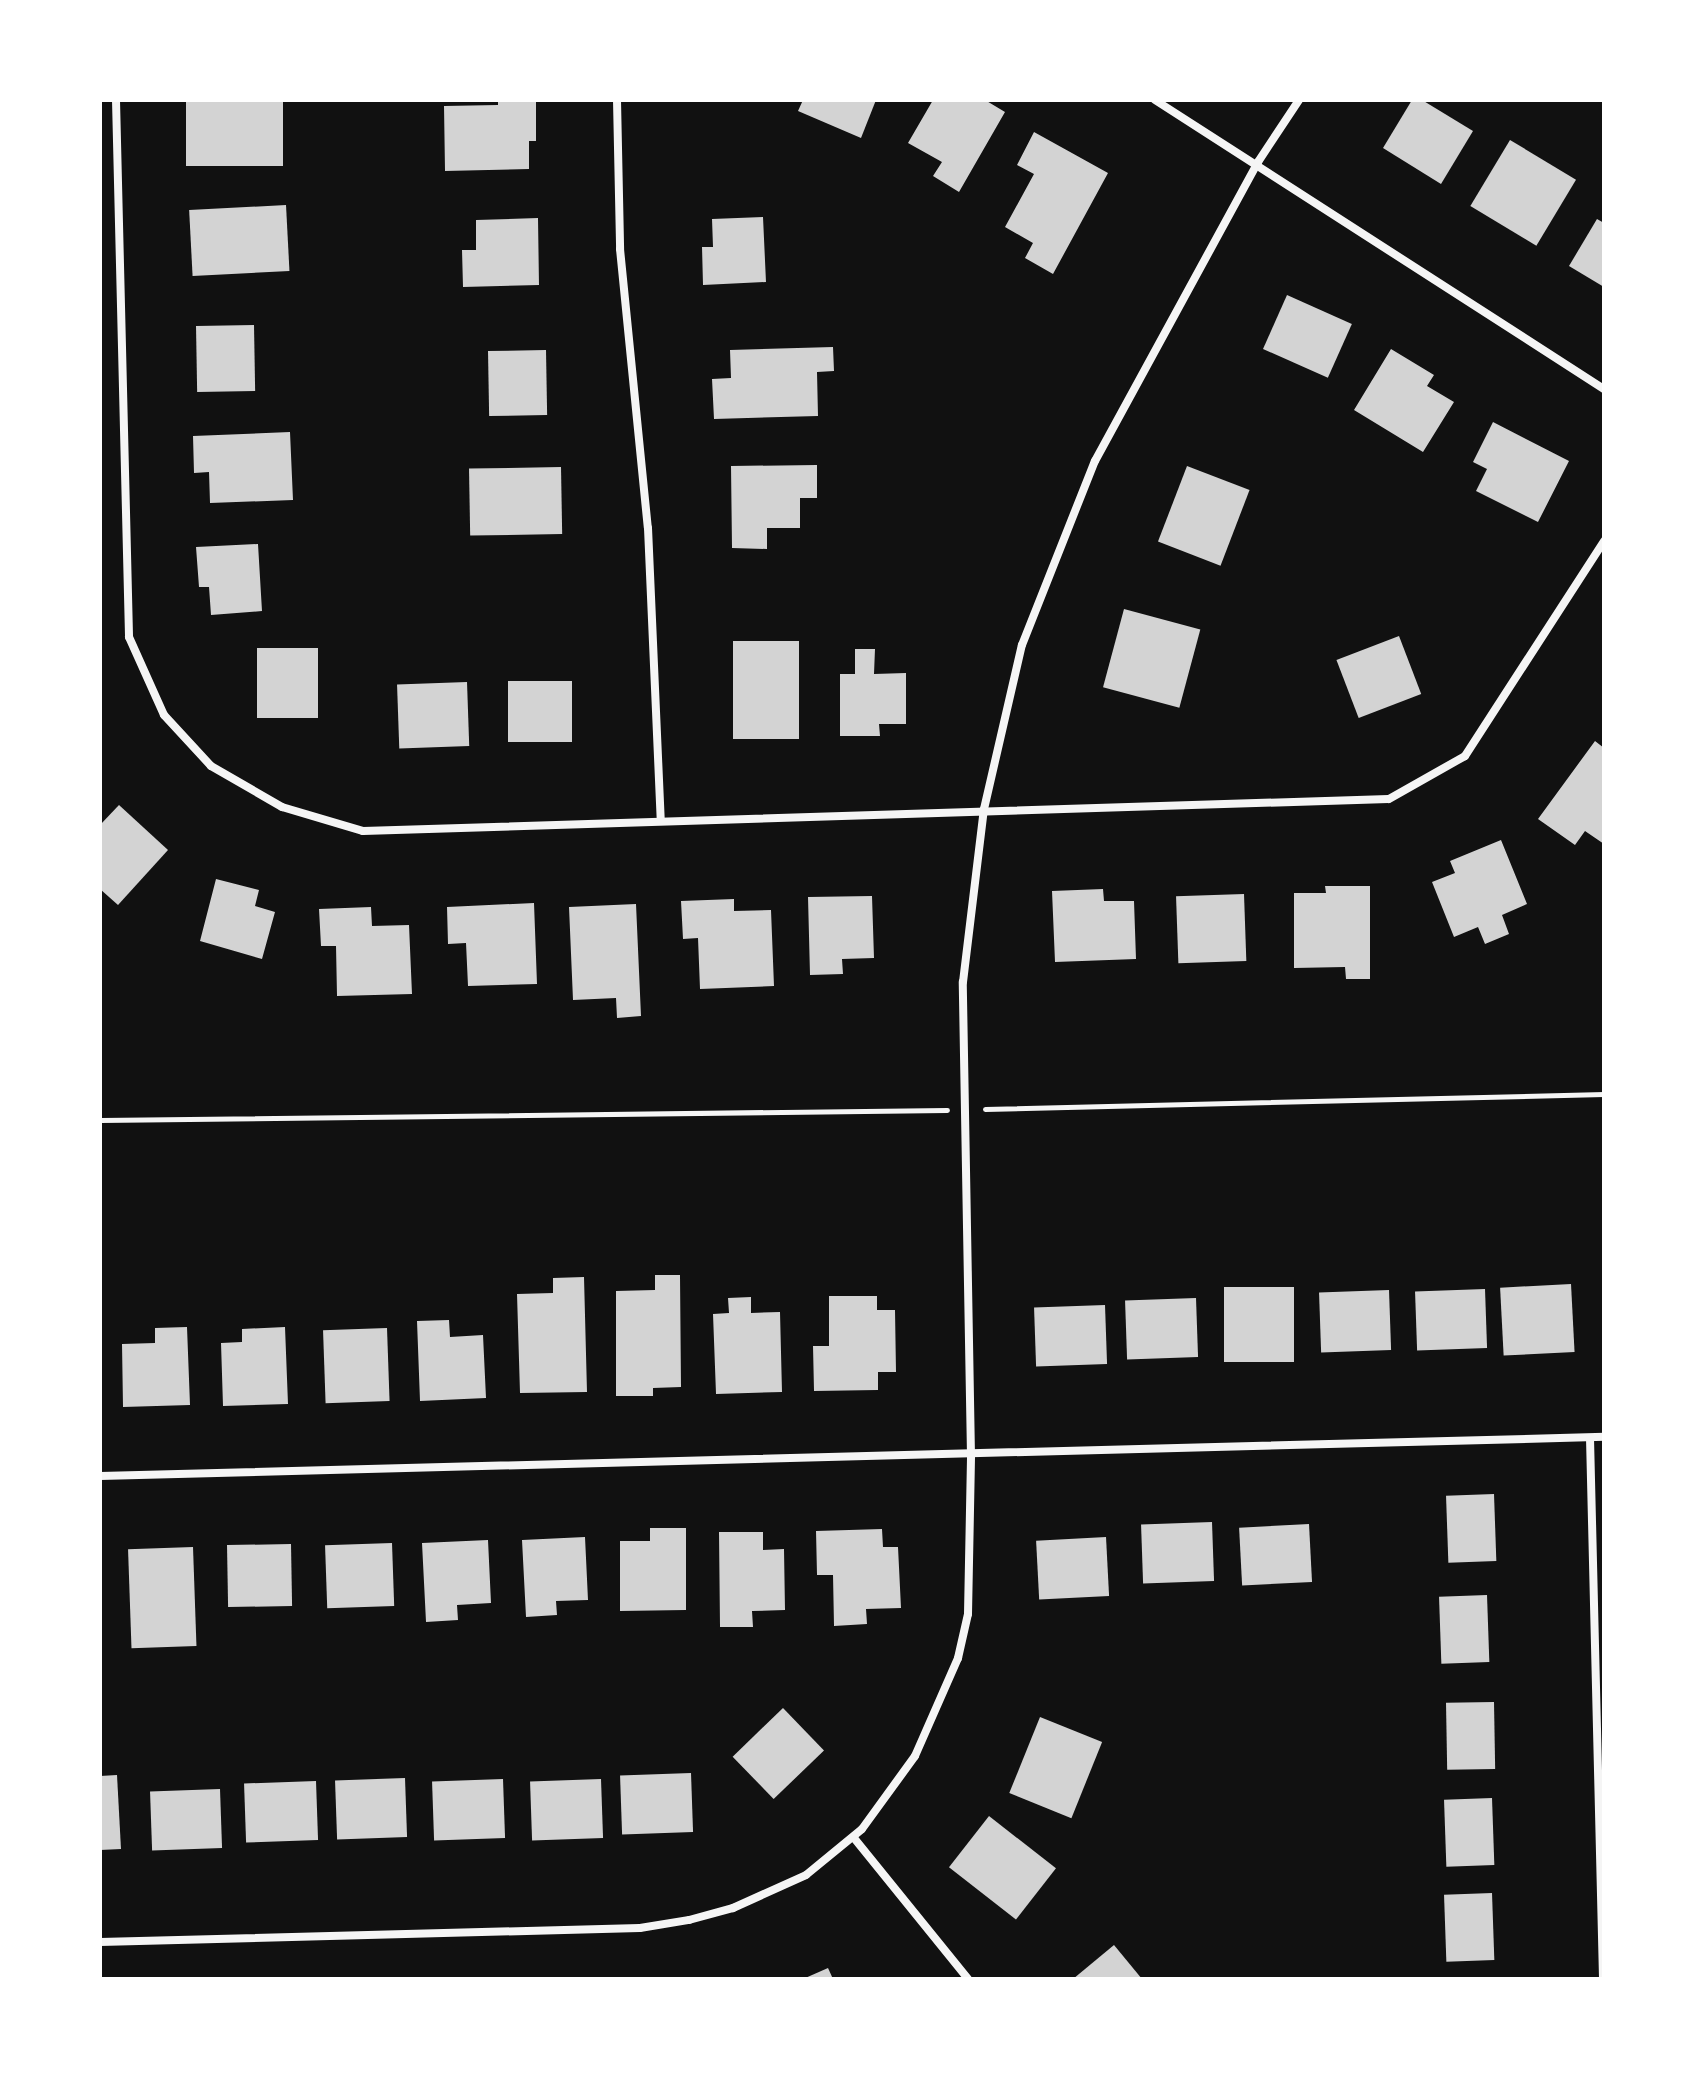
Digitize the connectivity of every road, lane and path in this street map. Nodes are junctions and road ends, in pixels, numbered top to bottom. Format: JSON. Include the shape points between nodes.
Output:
{"nodes":[{"id":1,"x":116,"y":100,"type":"edge"},
{"id":2,"x":617,"y":100,"type":"edge"},
{"id":3,"x":1155,"y":100,"type":"edge"},
{"id":4,"x":1299,"y":100,"type":"edge"},
{"id":5,"x":1258,"y":162,"type":"junction"},
{"id":6,"x":1604,"y":389,"type":"edge"},
{"id":7,"x":1604,"y":541,"type":"edge"},
{"id":8,"x":984,"y":809,"type":"junction"},
{"id":9,"x":661,"y":820,"type":"junction"},
{"id":10,"x":1604,"y":1094,"type":"edge"},
{"id":11,"x":965,"y":1110,"type":"junction"},
{"id":12,"x":100,"y":1120,"type":"edge"},
{"id":13,"x":1604,"y":1437,"type":"edge"},
{"id":14,"x":1590,"y":1438,"type":"junction"},
{"id":15,"x":971,"y":1456,"type":"junction"},
{"id":16,"x":100,"y":1476,"type":"edge"},
{"id":17,"x":854,"y":1838,"type":"junction"},
{"id":18,"x":100,"y":1942,"type":"edge"},
{"id":19,"x":968,"y":1979,"type":"edge"},
{"id":20,"x":1603,"y":1979,"type":"edge"}],
"edges":[{"from":1,"to":9,"type":"street","via":[[129,637],[164,715],[211,766],[282,807],[363,831]]},
{"from":2,"to":9,"type":"street","via":[[620,249],[648,528]]},
{"from":3,"to":5,"type":"street"},
{"from":4,"to":5,"type":"street"},
{"from":5,"to":6,"type":"street"},
{"from":5,"to":8,"type":"street","via":[[1095,461],[1022,645]]},
{"from":7,"to":8,"type":"street","via":[[1465,756],[1389,799]]},
{"from":8,"to":9,"type":"street"},
{"from":8,"to":11,"type":"street","via":[[963,982]]},
{"from":10,"to":11,"type":"path"},
{"from":11,"to":12,"type":"path"},
{"from":11,"to":15,"type":"street"},
{"from":13,"to":14,"type":"street"},
{"from":14,"to":15,"type":"street"},
{"from":14,"to":20,"type":"street"},
{"from":15,"to":16,"type":"street"},
{"from":15,"to":17,"type":"street","via":[[968,1614],[958,1658],[915,1756]]},
{"from":17,"to":18,"type":"street","via":[[806,1875],[733,1908],[640,1928]]},
{"from":17,"to":19,"type":"street"}]}
